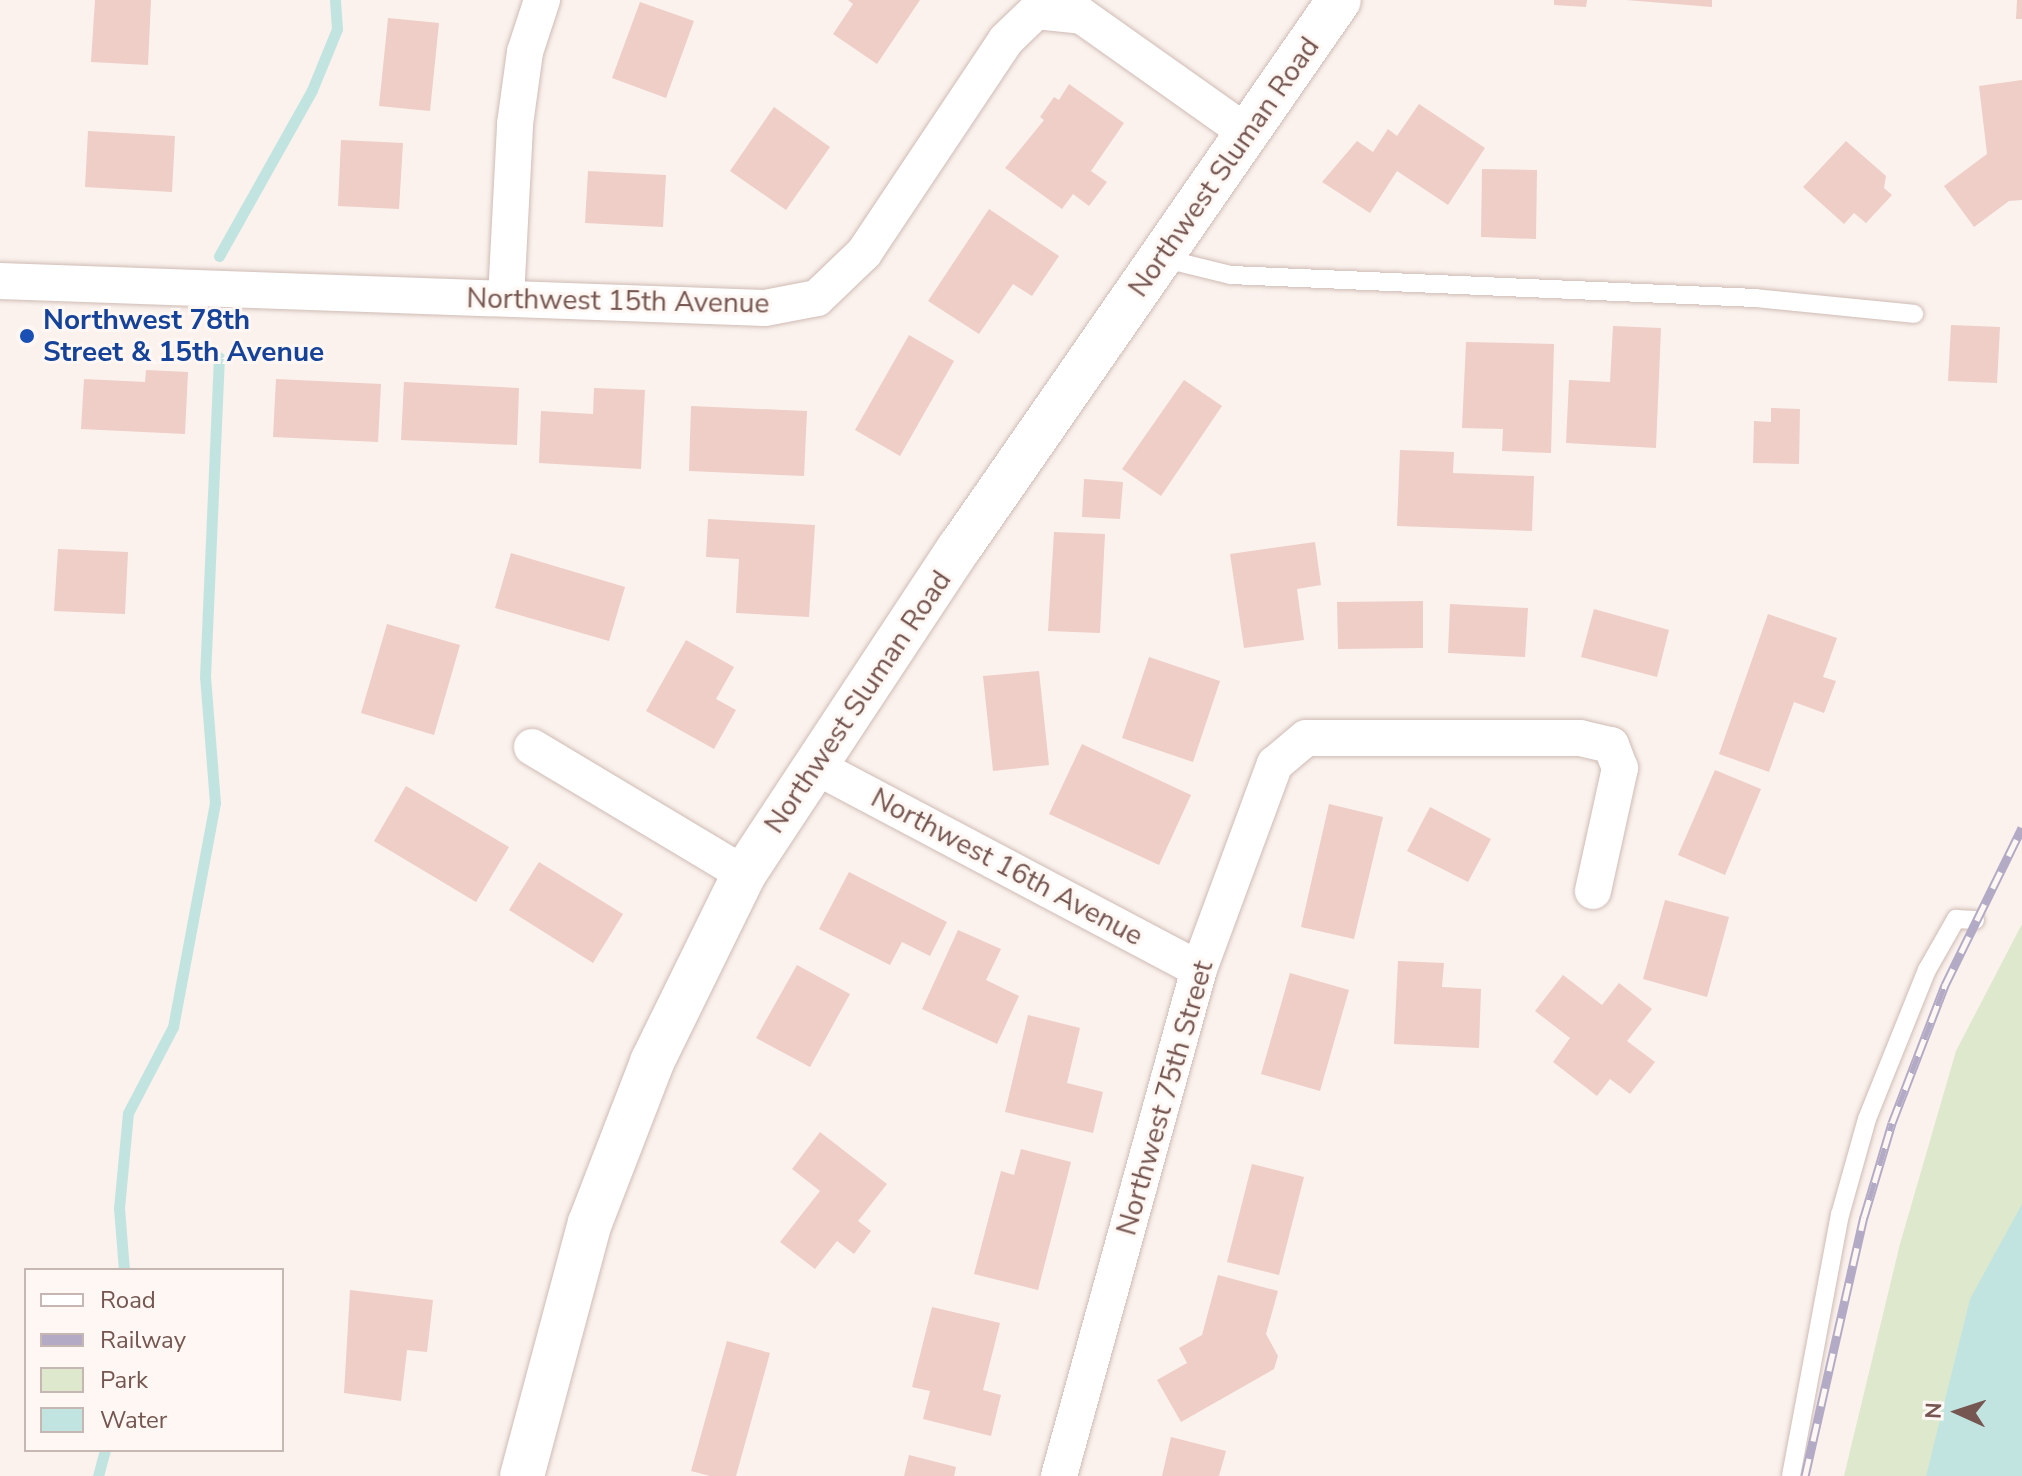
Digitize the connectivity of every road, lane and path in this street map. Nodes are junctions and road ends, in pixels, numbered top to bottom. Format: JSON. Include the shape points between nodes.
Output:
{"nodes":[{"id":1,"x":542,"y":0,"type":"edge"},
{"id":2,"x":1339,"y":0,"type":"edge"},
{"id":3,"x":1247,"y":133,"type":"junction"},
{"id":4,"x":1161,"y":258,"type":"junction"},
{"id":5,"x":0,"y":281,"type":"edge"},
{"id":6,"x":506,"y":298,"type":"junction"},
{"id":7,"x":1914,"y":314,"type":"dead end"},
{"id":8,"x":532,"y":747,"type":"dead end"},
{"id":9,"x":815,"y":766,"type":"junction"},
{"id":10,"x":744,"y":874,"type":"junction"},
{"id":11,"x":1593,"y":891,"type":"dead end"},
{"id":12,"x":1975,"y":920,"type":"dead end"},
{"id":13,"x":1199,"y":969,"type":"junction"},
{"id":14,"x":522,"y":1476,"type":"edge"},
{"id":15,"x":1059,"y":1476,"type":"edge"},
{"id":16,"x":1791,"y":1476,"type":"edge"}],
"edges":[{"from":1,"to":6,"type":"street","via":[[525,52],[515,124]]},
{"from":2,"to":3,"type":"street","name":"Northwest Sluman Road"},
{"from":3,"to":4,"type":"street","name":"Northwest Sluman Road"},
{"from":3,"to":6,"type":"street","name":"Northwest 15th Avenue","via":[[1082,16],[1036,11],[1006,40],[864,253],[817,298],[765,308]]},
{"from":4,"to":7,"type":"lane","via":[[1231,275],[1725,296]]},
{"from":4,"to":9,"type":"street","name":"Northwest Sluman Road"},
{"from":5,"to":6,"type":"street","name":"Northwest 15th Avenue"},
{"from":8,"to":10,"type":"street"},
{"from":9,"to":10,"type":"street","name":"Northwest Sluman Road"},
{"from":9,"to":13,"type":"street","name":"Northwest 16th Avenue"},
{"from":10,"to":14,"type":"street","name":"Northwest Sluman Road","via":[[652,1062],[590,1223]]},
{"from":11,"to":13,"type":"street","name":"Northwest 75th Street","via":[[1620,768],[1611,745],[1580,738],[1306,738],[1275,764]]},
{"from":12,"to":16,"type":"lane","via":[[1956,919],[1927,970],[1867,1119],[1840,1215]]},
{"from":13,"to":15,"type":"street","name":"Northwest 75th Street"}]}
